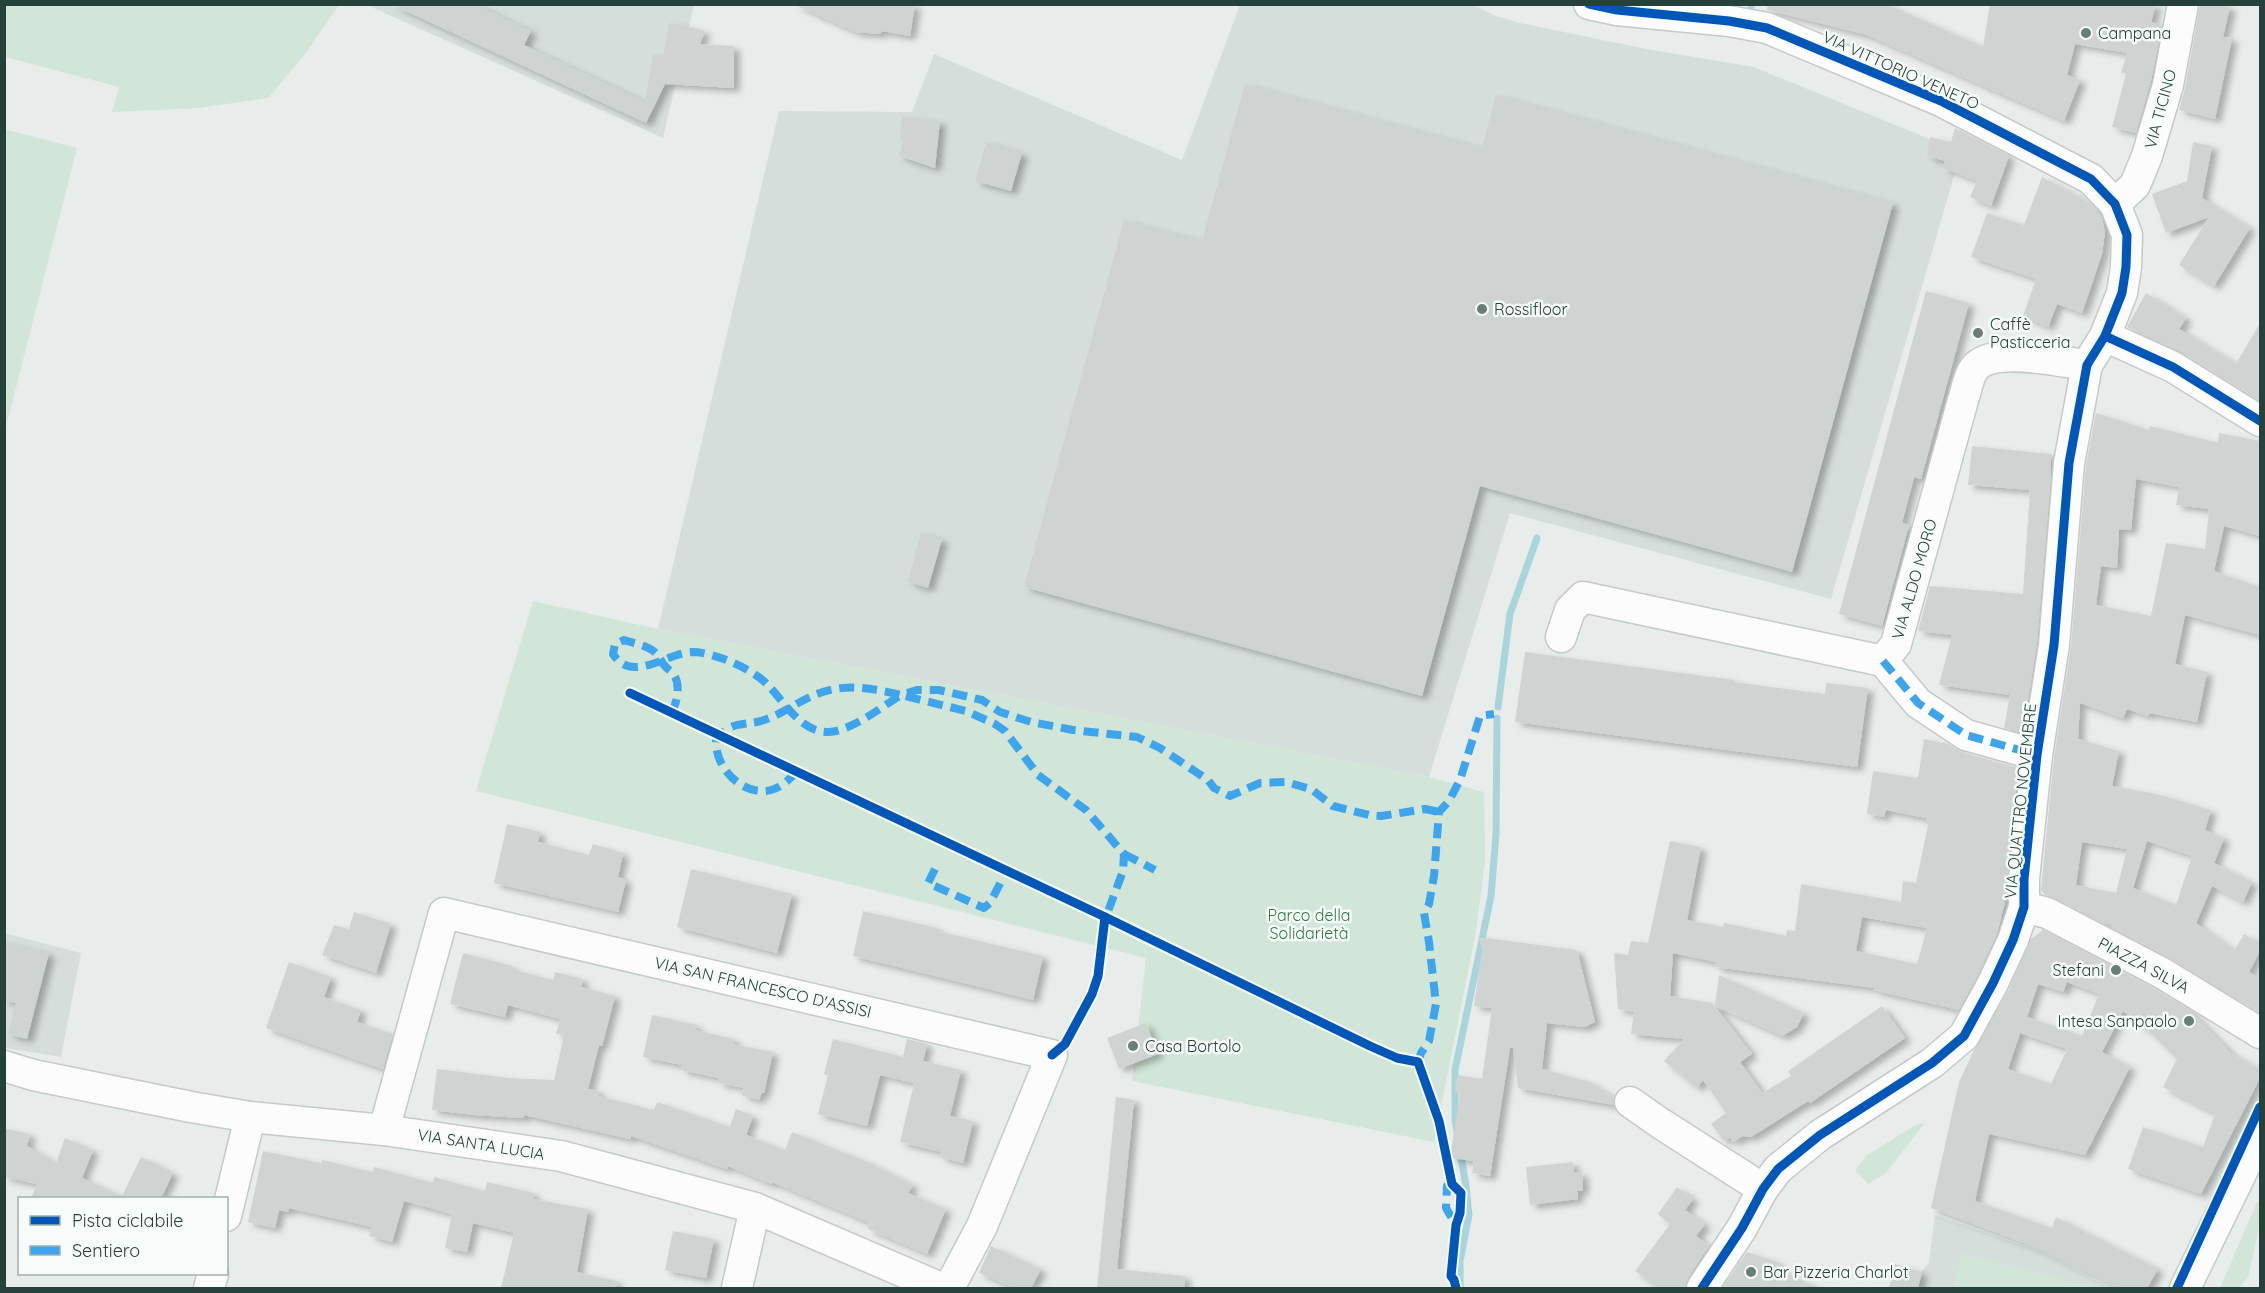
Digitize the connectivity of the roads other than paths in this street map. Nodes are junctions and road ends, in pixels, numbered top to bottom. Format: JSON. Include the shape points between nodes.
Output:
{"nodes":[{"id":1,"x":1589,"y":4,"type":"edge"},
{"id":2,"x":2183,"y":4,"type":"edge"},
{"id":3,"x":1728,"y":13,"type":"edge"},
{"id":4,"x":2115,"y":204,"type":"junction"},
{"id":5,"x":2105,"y":336,"type":"junction"},
{"id":6,"x":2087,"y":365,"type":"junction"},
{"id":7,"x":2260,"y":421,"type":"edge"},
{"id":8,"x":1561,"y":638,"type":"dead end"},
{"id":9,"x":1883,"y":662,"type":"junction"},
{"id":10,"x":2037,"y":755,"type":"junction"},
{"id":11,"x":2024,"y":908,"type":"junction"},
{"id":12,"x":2260,"y":1033,"type":"edge"},
{"id":13,"x":4,"y":1066,"type":"edge"},
{"id":14,"x":1630,"y":1102,"type":"dead end"},
{"id":15,"x":250,"y":1117,"type":"junction"},
{"id":16,"x":384,"y":1130,"type":"junction"},
{"id":17,"x":2260,"y":1135,"type":"edge"},
{"id":18,"x":1763,"y":1189,"type":"junction"},
{"id":19,"x":228,"y":1208,"type":"edge"},
{"id":20,"x":755,"y":1208,"type":"junction"},
{"id":21,"x":737,"y":1288,"type":"edge"},
{"id":22,"x":941,"y":1288,"type":"edge"},
{"id":23,"x":949,"y":1288,"type":"edge"},
{"id":24,"x":1702,"y":1288,"type":"edge"},
{"id":25,"x":2185,"y":1288,"type":"edge"}],
"edges":[{"from":1,"to":3,"type":"street","name":"VIA VITTORIO VENETO","via":[[1617,10]]},
{"from":2,"to":4,"type":"street","name":"VIA TICINO","via":[[2168,85],[2147,156],[2135,185]]},
{"from":3,"to":4,"type":"street","name":"VIA VITTORIO VENETO","via":[[1941,101],[2091,179]]},
{"from":4,"to":5,"type":"street","name":"VIA VITTORIO VENETO","via":[[2127,235],[2126,267],[2122,293]]},
{"from":5,"to":6,"type":"street","name":"VIA QUATTRO NOVEMBRE"},
{"from":5,"to":7,"type":"street","via":[[2173,367]]},
{"from":6,"to":9,"type":"street","name":"VIA ALDO MORO","via":[[2006,356],[1989,358],[1974,369],[1896,644]]},
{"from":6,"to":10,"type":"street","name":"VIA QUATTRO NOVEMBRE","via":[[2069,463],[2054,645]]},
{"from":8,"to":9,"type":"street","via":[[1570,610],[1583,597]]},
{"from":9,"to":10,"type":"street","via":[[1918,703],[1966,735]]},
{"from":10,"to":11,"type":"street","name":"VIA QUATTRO NOVEMBRE"},
{"from":11,"to":12,"type":"street","name":"PIAZZA SILVA","via":[[2047,913],[2162,973]]},
{"from":11,"to":18,"type":"street","name":"VIA QUATTRO NOVEMBRE","via":[[1993,983],[1964,1036],[1932,1063],[1820,1134],[1778,1169]]},
{"from":13,"to":15,"type":"street","name":"VIA SANTA LUCIA"},
{"from":14,"to":18,"type":"street"},
{"from":15,"to":16,"type":"street","name":"VIA SANTA LUCIA"},
{"from":15,"to":19,"type":"street"},
{"from":16,"to":20,"type":"street","name":"VIA SANTA LUCIA","via":[[561,1156]]},
{"from":16,"to":23,"type":"street","name":"VIA SAN FRANCESCO D'ASSISI","via":[[444,913],[1052,1055],[982,1226]]},
{"from":17,"to":25,"type":"street"},
{"from":18,"to":24,"type":"street","name":"VIA QUATTRO NOVEMBRE"},
{"from":20,"to":21,"type":"street"},
{"from":20,"to":22,"type":"street","name":"VIA SANTA LUCIA"}]}
